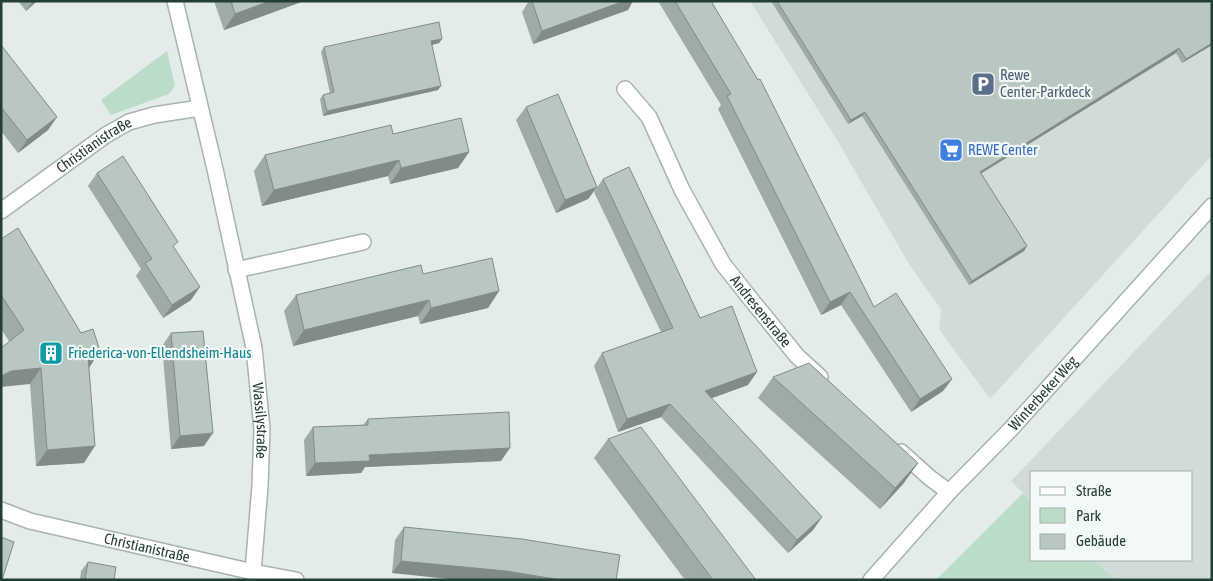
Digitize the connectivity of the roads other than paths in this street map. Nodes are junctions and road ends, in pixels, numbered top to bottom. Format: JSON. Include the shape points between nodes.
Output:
{"nodes":[{"id":1,"x":175,"y":1,"type":"edge"},
{"id":2,"x":625,"y":89,"type":"dead end"},
{"id":3,"x":200,"y":108,"type":"junction"},
{"id":4,"x":1212,"y":206,"type":"edge"},
{"id":5,"x":1,"y":211,"type":"edge"},
{"id":6,"x":364,"y":242,"type":"dead end"},
{"id":7,"x":236,"y":270,"type":"junction"},
{"id":8,"x":831,"y":387,"type":"edge"},
{"id":9,"x":894,"y":446,"type":"edge"},
{"id":10,"x":949,"y":492,"type":"junction"},
{"id":11,"x":1,"y":510,"type":"edge"},
{"id":12,"x":253,"y":572,"type":"junction"},
{"id":13,"x":296,"y":580,"type":"edge"},
{"id":14,"x":871,"y":580,"type":"edge"}],
"edges":[{"from":1,"to":3,"type":"street","name":"Wassilystraße"},
{"from":2,"to":8,"type":"street","name":"Andresenstraße","via":[[650,117],[682,190],[723,264],[797,356]]},
{"from":3,"to":5,"type":"street","name":"Christianistraße","via":[[129,122]]},
{"from":3,"to":7,"type":"street","name":"Wassilystraße"},
{"from":4,"to":10,"type":"street","name":"Winterbeker Weg","via":[[1010,430]]},
{"from":6,"to":7,"type":"street"},
{"from":7,"to":12,"type":"street","name":"Wassilystraße","via":[[254,348],[262,429]]},
{"from":9,"to":10,"type":"street"},
{"from":10,"to":14,"type":"street","name":"Winterbeker Weg"},
{"from":11,"to":12,"type":"street","name":"Christianistraße","via":[[30,521]]},
{"from":12,"to":13,"type":"street","name":"Christianistraße"}]}
